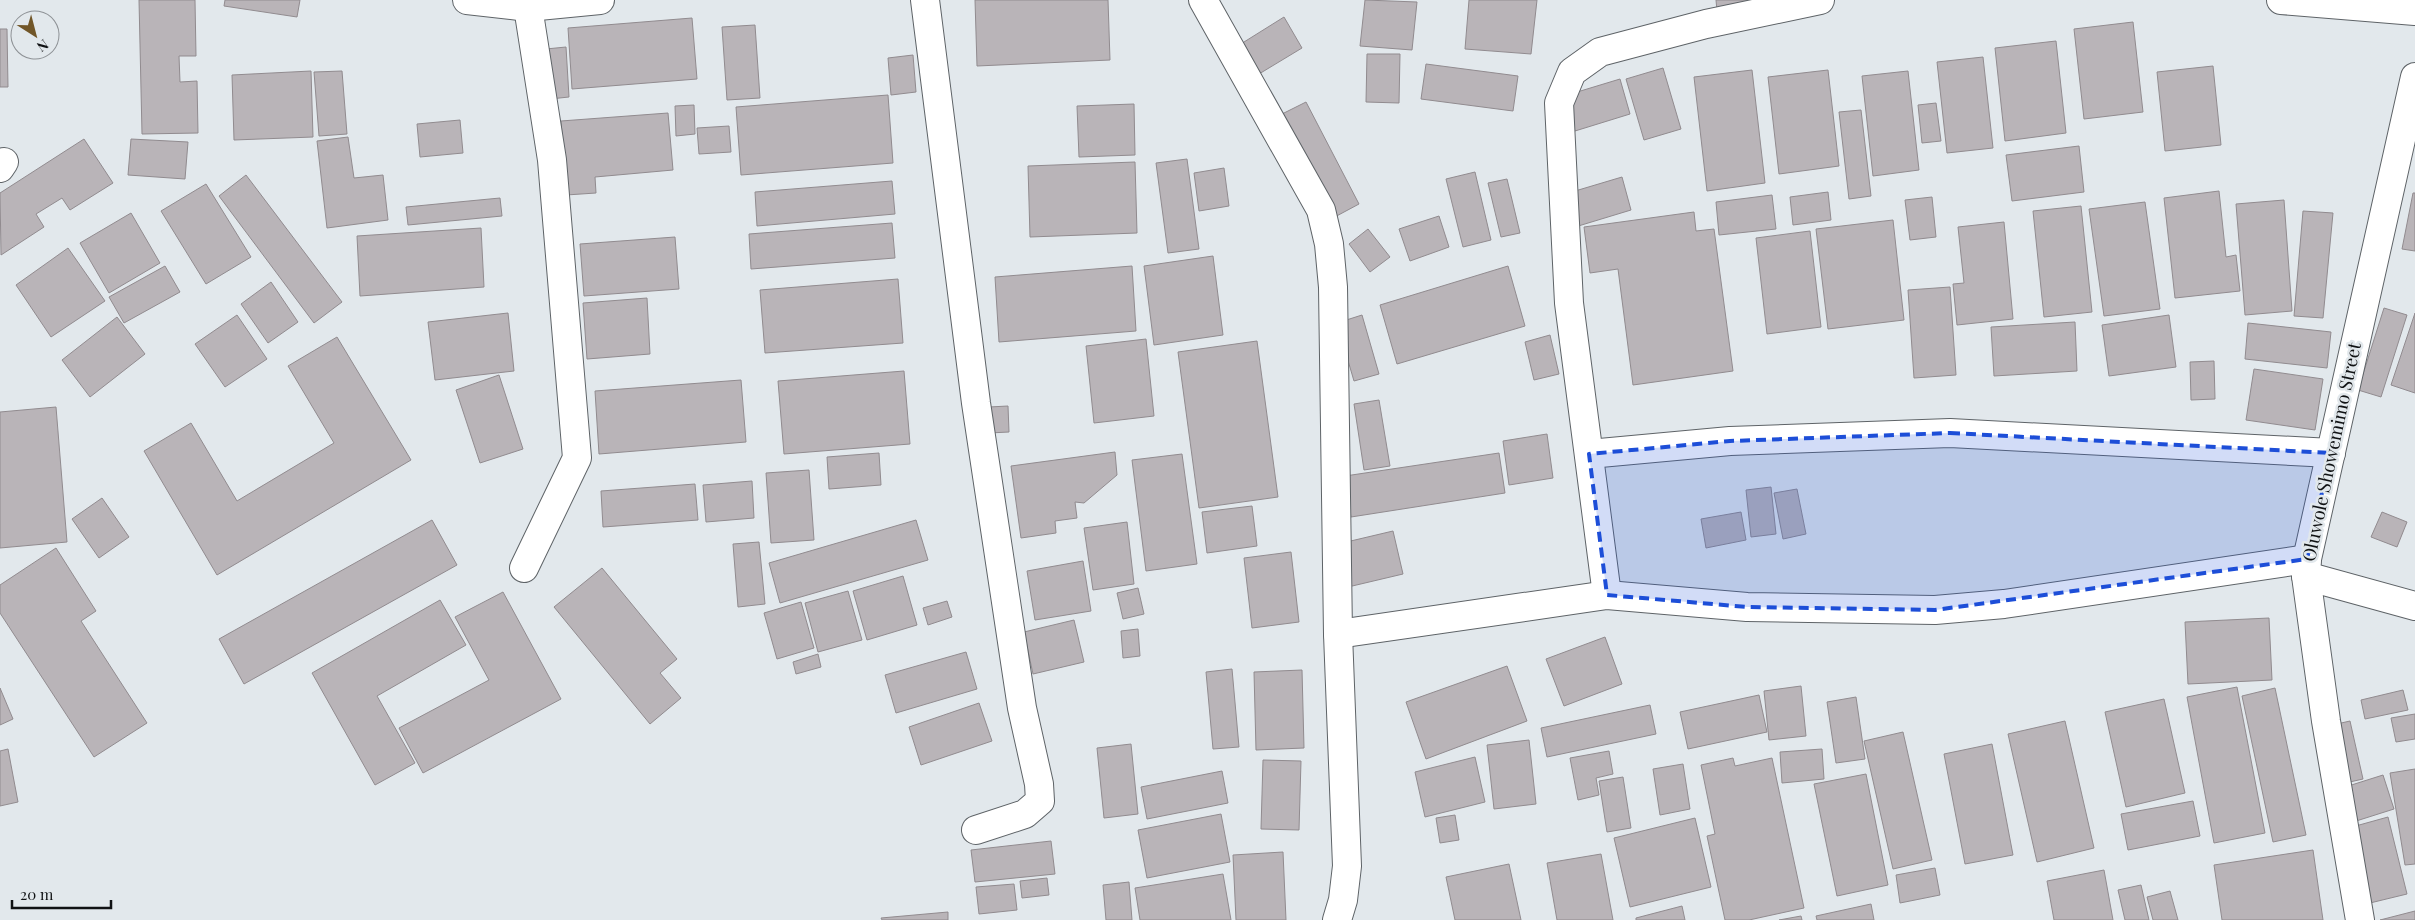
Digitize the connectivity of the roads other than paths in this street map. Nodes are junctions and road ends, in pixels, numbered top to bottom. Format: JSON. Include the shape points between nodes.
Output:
{"nodes":[{"id":1,"x":467,"y":0,"type":"edge"},
{"id":2,"x":600,"y":0,"type":"edge"},
{"id":3,"x":926,"y":0,"type":"edge"},
{"id":4,"x":1203,"y":0,"type":"edge"},
{"id":5,"x":1820,"y":0,"type":"edge"},
{"id":6,"x":2281,"y":0,"type":"edge"},
{"id":7,"x":528,"y":7,"type":"junction"},
{"id":8,"x":2415,"y":11,"type":"edge"},
{"id":9,"x":2415,"y":77,"type":"edge"},
{"id":10,"x":2331,"y":452,"type":"junction"},
{"id":11,"x":1589,"y":454,"type":"junction"},
{"id":12,"x":2306,"y":567,"type":"junction"},
{"id":13,"x":524,"y":568,"type":"dead end"},
{"id":14,"x":1607,"y":595,"type":"junction"},
{"id":15,"x":2415,"y":606,"type":"edge"},
{"id":16,"x":1338,"y":634,"type":"junction"},
{"id":17,"x":976,"y":830,"type":"dead end"},
{"id":18,"x":1337,"y":920,"type":"edge"},
{"id":19,"x":2360,"y":920,"type":"edge"}],
"edges":[{"from":1,"to":7,"type":"street"},
{"from":2,"to":7,"type":"street"},
{"from":3,"to":17,"type":"street","via":[[977,413],[1022,708],[1039,784],[1040,801],[1025,814]]},
{"from":4,"to":16,"type":"street","via":[[1322,210],[1329,244],[1333,297]]},
{"from":5,"to":11,"type":"street","via":[[1706,24],[1600,52],[1572,72],[1559,103],[1569,303]]},
{"from":6,"to":8,"type":"street"},
{"from":7,"to":13,"type":"street","via":[[552,160],[577,458]]},
{"from":9,"to":10,"type":"street","name":"Oluwole Showemimo Street"},
{"from":10,"to":11,"type":"street","via":[[1950,433],[1730,441]]},
{"from":10,"to":12,"type":"street","name":"Oluwole Showemimo Street"},
{"from":11,"to":14,"type":"street"},
{"from":12,"to":14,"type":"street","via":[[1935,610],[1747,606]]},
{"from":12,"to":15,"type":"street"},
{"from":12,"to":19,"type":"street","name":"Oluwole Showemimo Street","via":[[2326,721]]},
{"from":14,"to":16,"type":"street"},
{"from":16,"to":18,"type":"street","via":[[1347,866],[1344,900]]}]}
